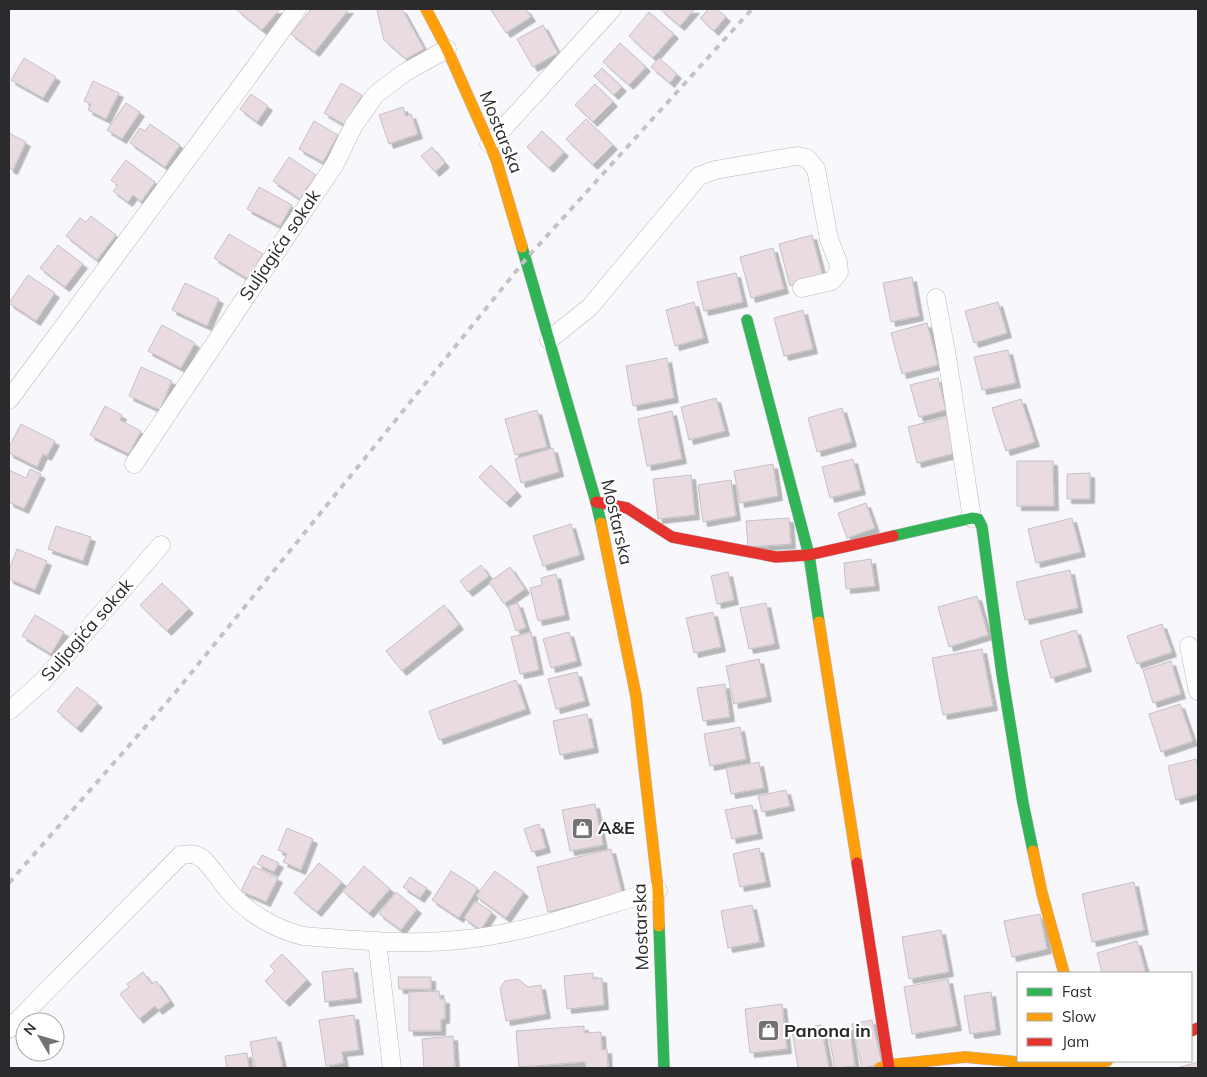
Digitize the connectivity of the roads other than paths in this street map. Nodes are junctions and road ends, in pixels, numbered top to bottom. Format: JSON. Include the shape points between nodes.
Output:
{"nodes":[{"id":1,"x":297,"y":9,"type":"edge"},
{"id":2,"x":426,"y":9,"type":"edge"},
{"id":3,"x":612,"y":9,"type":"edge"},
{"id":4,"x":447,"y":50,"type":"junction"},
{"id":5,"x":488,"y":144,"type":"junction"},
{"id":6,"x":802,"y":288,"type":"dead end"},
{"id":7,"x":936,"y":298,"type":"dead end"},
{"id":8,"x":747,"y":320,"type":"dead end"},
{"id":9,"x":549,"y":340,"type":"junction"},
{"id":10,"x":9,"y":400,"type":"edge"},
{"id":11,"x":134,"y":464,"type":"dead end"},
{"id":12,"x":596,"y":502,"type":"junction"},
{"id":13,"x":972,"y":518,"type":"junction"},
{"id":14,"x":161,"y":545,"type":"dead end"},
{"id":15,"x":809,"y":555,"type":"junction"},
{"id":16,"x":1189,"y":646,"type":"dead end"},
{"id":17,"x":1198,"y":691,"type":"edge"},
{"id":18,"x":9,"y":711,"type":"edge"},
{"id":19,"x":658,"y":890,"type":"junction"},
{"id":20,"x":376,"y":941,"type":"junction"},
{"id":21,"x":1064,"y":972,"type":"edge"},
{"id":22,"x":9,"y":1029,"type":"edge"},
{"id":23,"x":1017,"y":1062,"type":"edge"},
{"id":24,"x":1018,"y":1062,"type":"edge"},
{"id":25,"x":1095,"y":1062,"type":"edge"},
{"id":26,"x":886,"y":1067,"type":"edge"},
{"id":27,"x":392,"y":1068,"type":"edge"},
{"id":28,"x":664,"y":1068,"type":"edge"}],
"edges":[{"from":1,"to":10,"type":"street"},
{"from":2,"to":4,"type":"street","name":"Mostarska"},
{"from":3,"to":5,"type":"street"},
{"from":4,"to":5,"type":"street","name":"Mostarska"},
{"from":4,"to":11,"type":"street","name":"Suljagića sokak","via":[[404,73],[375,95],[354,125],[335,164]]},
{"from":5,"to":9,"type":"street","name":"Mostarska","via":[[496,159]]},
{"from":6,"to":9,"type":"street","via":[[832,281],[839,272],[829,239],[816,169],[807,158],[798,156],[715,170],[699,176],[590,307]]},
{"from":7,"to":13,"type":"street"},
{"from":8,"to":15,"type":"street"},
{"from":9,"to":12,"type":"street","name":"Mostarska"},
{"from":12,"to":15,"type":"street","via":[[627,508],[672,537],[776,558]]},
{"from":12,"to":19,"type":"street","name":"Mostarska","via":[[636,696]]},
{"from":13,"to":15,"type":"street"},
{"from":13,"to":21,"type":"street","via":[[978,519],[982,527],[1023,802],[1042,893]]},
{"from":14,"to":18,"type":"street","name":"Suljagića sokak","via":[[43,681]]},
{"from":15,"to":26,"type":"street"},
{"from":16,"to":17,"type":"street"},
{"from":19,"to":20,"type":"street","via":[[521,930],[467,939]]},
{"from":19,"to":28,"type":"street","name":"Mostarska"},
{"from":20,"to":22,"type":"street","via":[[287,932],[249,910],[229,892],[203,859],[192,853],[181,855]]},
{"from":20,"to":27,"type":"street"},
{"from":23,"to":26,"type":"street","via":[[965,1057]]},
{"from":24,"to":25,"type":"street","via":[[1049,1065]]}]}
